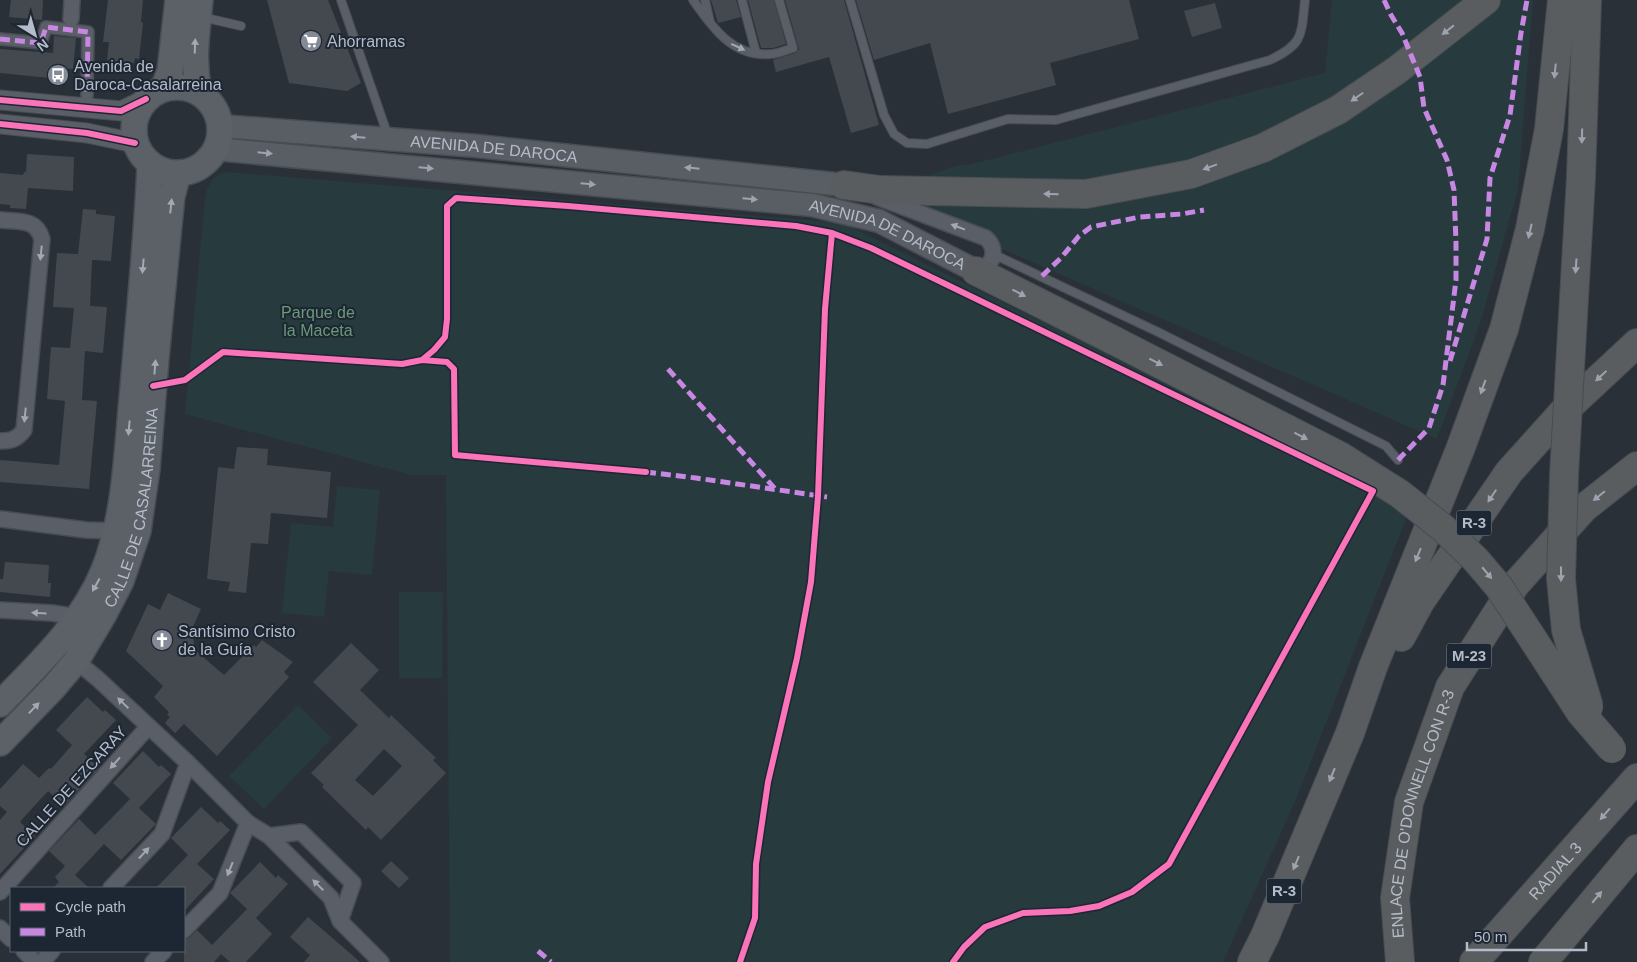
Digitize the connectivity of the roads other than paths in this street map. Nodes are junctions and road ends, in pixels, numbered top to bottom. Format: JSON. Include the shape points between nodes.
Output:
{"nodes":[{"id":1,"x":72,"y":0,"type":"edge"},
{"id":2,"x":178,"y":0,"type":"edge"},
{"id":3,"x":340,"y":0,"type":"edge"},
{"id":4,"x":693,"y":0,"type":"edge"},
{"id":5,"x":705,"y":0,"type":"edge"},
{"id":6,"x":742,"y":0,"type":"edge"},
{"id":7,"x":779,"y":0,"type":"edge"},
{"id":8,"x":850,"y":0,"type":"edge"},
{"id":9,"x":1305,"y":0,"type":"edge"},
{"id":10,"x":1486,"y":0,"type":"edge"},
{"id":11,"x":1562,"y":0,"type":"edge"},
{"id":12,"x":1587,"y":0,"type":"edge"},
{"id":13,"x":199,"y":8,"type":"edge"},
{"id":14,"x":71,"y":19,"type":"dead end"},
{"id":15,"x":241,"y":26,"type":"dead end"},
{"id":16,"x":712,"y":27,"type":"junction"},
{"id":17,"x":0,"y":39,"type":"edge"},
{"id":18,"x":756,"y":54,"type":"junction"},
{"id":19,"x":199,"y":93,"type":"junction"},
{"id":20,"x":154,"y":94,"type":"junction"},
{"id":21,"x":87,"y":96,"type":"dead end"},
{"id":22,"x":0,"y":100,"type":"edge"},
{"id":23,"x":0,"y":124,"type":"edge"},
{"id":24,"x":218,"y":137,"type":"junction"},
{"id":25,"x":390,"y":140,"type":"junction"},
{"id":26,"x":135,"y":144,"type":"junction"},
{"id":27,"x":150,"y":165,"type":"junction"},
{"id":28,"x":178,"y":174,"type":"junction"},
{"id":29,"x":844,"y":185,"type":"junction"},
{"id":30,"x":0,"y":220,"type":"edge"},
{"id":31,"x":985,"y":262,"type":"junction"},
{"id":32,"x":1637,"y":343,"type":"edge"},
{"id":33,"x":0,"y":440,"type":"edge"},
{"id":34,"x":1398,"y":460,"type":"dead end"},
{"id":35,"x":1637,"y":466,"type":"edge"},
{"id":36,"x":0,"y":519,"type":"edge"},
{"id":37,"x":128,"y":531,"type":"junction"},
{"id":38,"x":0,"y":610,"type":"edge"},
{"id":39,"x":78,"y":617,"type":"junction"},
{"id":40,"x":56,"y":646,"type":"junction"},
{"id":41,"x":76,"y":661,"type":"junction"},
{"id":42,"x":0,"y":704,"type":"edge"},
{"id":43,"x":148,"y":726,"type":"junction"},
{"id":44,"x":1350,"y":733,"type":"junction"},
{"id":45,"x":0,"y":743,"type":"edge"},
{"id":46,"x":1612,"y":749,"type":"junction"},
{"id":47,"x":188,"y":763,"type":"junction"},
{"id":48,"x":1637,"y":777,"type":"edge"},
{"id":49,"x":248,"y":823,"type":"junction"},
{"id":50,"x":269,"y":836,"type":"junction"},
{"id":51,"x":1637,"y":848,"type":"edge"},
{"id":52,"x":112,"y":887,"type":"edge"},
{"id":53,"x":0,"y":892,"type":"edge"},
{"id":54,"x":340,"y":920,"type":"junction"},
{"id":55,"x":0,"y":928,"type":"edge"},
{"id":56,"x":185,"y":929,"type":"edge"},
{"id":57,"x":10,"y":938,"type":"edge"},
{"id":58,"x":25,"y":952,"type":"edge"},
{"id":59,"x":51,"y":952,"type":"edge"},
{"id":60,"x":163,"y":952,"type":"edge"},
{"id":61,"x":35,"y":962,"type":"edge"},
{"id":62,"x":42,"y":962,"type":"edge"},
{"id":63,"x":153,"y":962,"type":"edge"},
{"id":64,"x":382,"y":962,"type":"edge"},
{"id":65,"x":1252,"y":962,"type":"edge"},
{"id":66,"x":1400,"y":962,"type":"edge"},
{"id":67,"x":1474,"y":962,"type":"edge"},
{"id":68,"x":1543,"y":962,"type":"edge"}],
"edges":[{"from":1,"to":14,"type":"street"},
{"from":2,"to":20,"type":"main road","via":[[170,71]]},
{"from":3,"to":25,"type":"lane"},
{"from":4,"to":16,"type":"lane"},
{"from":5,"to":16,"type":"lane"},
{"from":6,"to":18,"type":"lane"},
{"from":7,"to":18,"type":"lane","via":[[793,48]]},
{"from":8,"to":9,"type":"lane","via":[[884,115],[894,134],[907,143],[927,144],[1008,119],[1056,120],[1270,60],[1286,53],[1297,43]]},
{"from":10,"to":29,"type":"highway","one_way":true,"via":[[1397,70],[1338,110],[1263,148],[1192,174],[1086,194],[880,190]]},
{"from":11,"to":44,"type":"highway","one_way":true,"via":[[1549,129],[1530,229],[1504,329]]},
{"from":12,"to":46,"type":"highway","one_way":true,"bridge":true,"via":[[1582,177],[1561,579],[1566,630],[1577,670],[1590,710]]},
{"from":13,"to":15,"type":"lane"},
{"from":19,"to":13,"type":"main road","one_way":true,"via":[[195,73]]},
{"from":16,"to":18,"type":"lane","one_way":true,"via":[[728,42]]},
{"from":17,"to":21,"type":"street","via":[[41,43],[46,26],[88,32]]},
{"from":19,"to":20,"type":"main road","via":[[175,87]]},
{"from":19,"to":24,"type":"main road","via":[[216,112]]},
{"from":20,"to":22,"type":"street","via":[[121,110]]},
{"from":20,"to":26,"type":"main road","via":[[141,105],[134,120]]},
{"from":23,"to":26,"type":"street","via":[[87,133]]},
{"from":25,"to":24,"type":"main road","name":"AVENIDA DE DAROCA","one_way":true},
{"from":24,"to":28,"type":"main road","via":[[210,158],[190,172]]},
{"from":24,"to":31,"type":"main road","name":"AVENIDA DE DAROCA","one_way":true,"via":[[812,205],[879,221]]},
{"from":29,"to":25,"type":"main road","name":"AVENIDA DE DAROCA","one_way":true,"via":[[599,158]]},
{"from":26,"to":27,"type":"main road"},
{"from":27,"to":28,"type":"main road"},
{"from":27,"to":37,"type":"main road","name":"CALLE DE CASALARREINA","one_way":true,"via":[[127,451]]},
{"from":37,"to":28,"type":"main road","name":"CALLE DE CASALARREINA","one_way":true,"via":[[147,468],[172,196]]},
{"from":31,"to":29,"type":"street","name":"AVENIDA DE DAROCA","one_way":true,"via":[[992,245],[986,238]]},
{"from":30,"to":33,"type":"street","one_way":true,"via":[[32,223],[40,229],[42,239],[24,430],[18,438]]},
{"from":31,"to":34,"type":"lane","via":[[1158,332],[1386,446]]},
{"from":31,"to":46,"type":"highway","one_way":true,"bridge":true,"via":[[1112,340],[1340,456],[1400,494],[1443,528],[1499,587],[1581,713]]},
{"from":32,"to":44,"type":"highway","number":"R-3","one_way":true,"via":[[1563,412],[1509,472],[1420,602]]},
{"from":35,"to":66,"type":"highway","name":"ENLACE DE O'DONNELL CON R-3","number":"M-23","one_way":true,"via":[[1584,508],[1515,584],[1450,687],[1409,802],[1395,898]]},
{"from":36,"to":37,"type":"street","via":[[86,530]]},
{"from":37,"to":39,"type":"main road","name":"CALLE DE CASALARREINA","one_way":true},
{"from":37,"to":41,"type":"main road","name":"CALLE DE CASALARREINA","via":[[121,581]]},
{"from":39,"to":38,"type":"street","one_way":true},
{"from":39,"to":40,"type":"main road","name":"CALLE DE CASALARREINA"},
{"from":40,"to":41,"type":"main road"},
{"from":40,"to":42,"type":"main road","name":"CALLE DE CASALARREINA"},
{"from":43,"to":41,"type":"street","name":"CALLE DE EZCARAY","one_way":true},
{"from":45,"to":41,"type":"main road","name":"CALLE DE CASALARREINA","one_way":true},
{"from":43,"to":47,"type":"street","name":"CALLE DE EZCARAY"},
{"from":43,"to":53,"type":"street","name":"CALLE DE EZCARAY","one_way":true},
{"from":44,"to":65,"type":"highway","number":"R-3","one_way":true,"via":[[1266,936]]},
{"from":46,"to":48,"type":"highway"},
{"from":47,"to":49,"type":"street","name":"CALLE DE EZCARAY"},
{"from":52,"to":47,"type":"street","one_way":true,"via":[[162,834]]},
{"from":48,"to":67,"type":"highway","name":"RADIAL 3","one_way":true},
{"from":49,"to":50,"type":"street","name":"CALLE DE EZCARAY"},
{"from":49,"to":56,"type":"street","one_way":true,"via":[[220,894]]},
{"from":54,"to":50,"type":"street","name":"CALLE DE EZCARAY","one_way":true,"via":[[331,898]]},
{"from":50,"to":54,"type":"street","via":[[301,832],[353,883]]},
{"from":68,"to":51,"type":"highway","one_way":true},
{"from":54,"to":64,"type":"street","name":"CALLE DE EZCARAY"},
{"from":55,"to":57,"type":"street"},
{"from":58,"to":61,"type":"street"},
{"from":59,"to":62,"type":"street"},
{"from":60,"to":63,"type":"street"}]}
